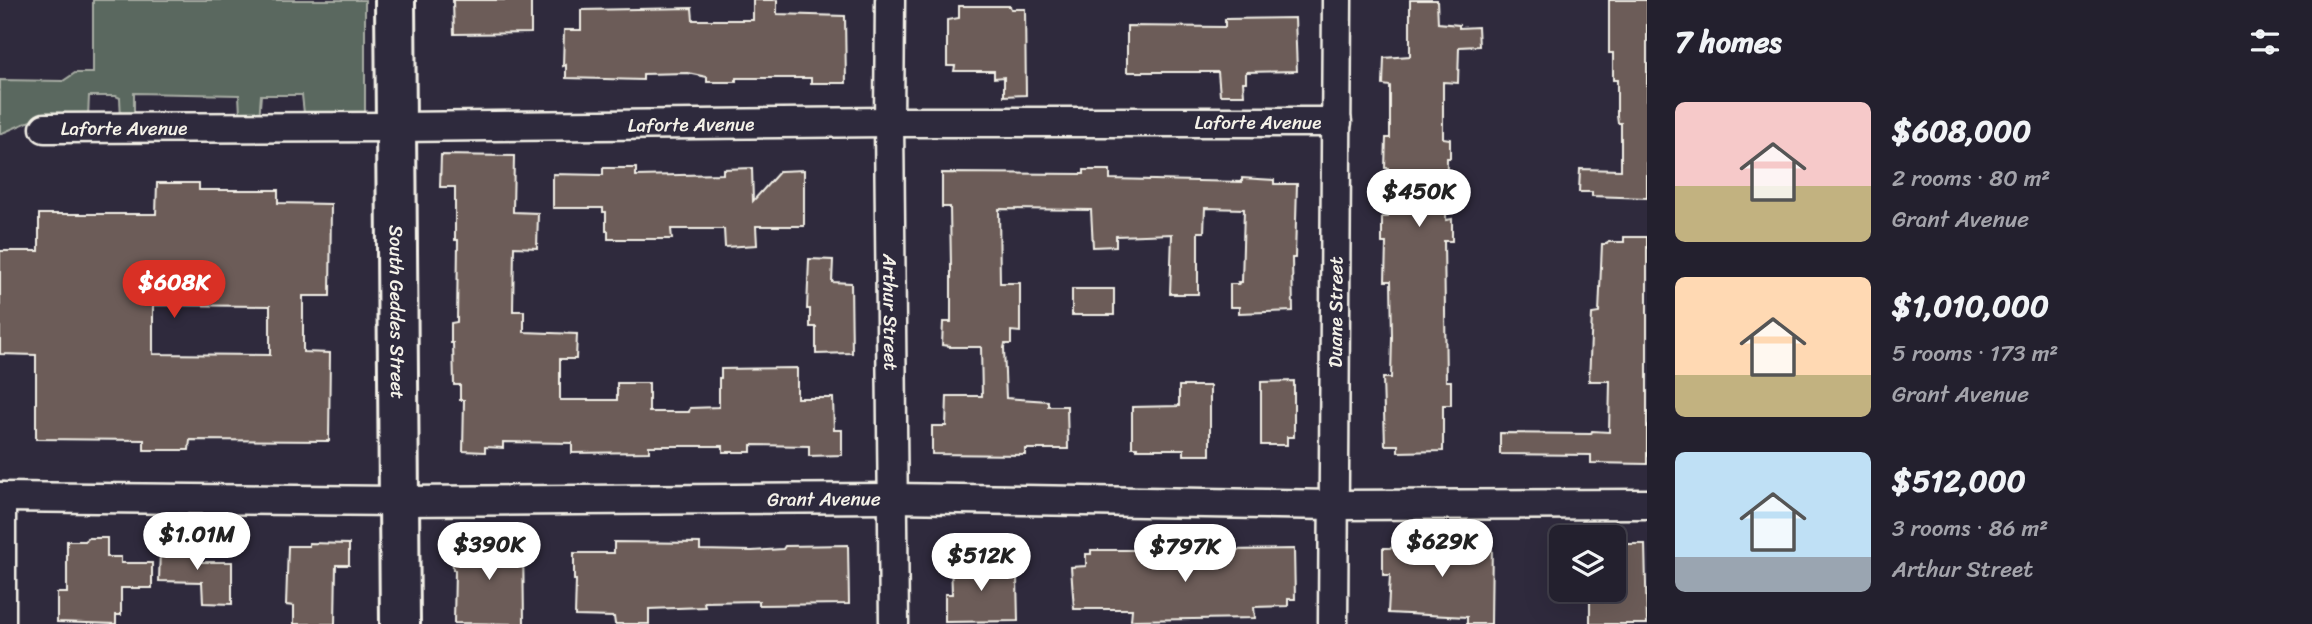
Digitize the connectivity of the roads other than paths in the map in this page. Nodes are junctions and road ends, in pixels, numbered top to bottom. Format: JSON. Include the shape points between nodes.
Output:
{"nodes":[{"id":1,"x":395,"y":0,"type":"edge"},
{"id":2,"x":890,"y":0,"type":"edge"},
{"id":3,"x":1337,"y":0,"type":"edge"},
{"id":4,"x":889,"y":122,"type":"junction"},
{"id":5,"x":1337,"y":122,"type":"junction"},
{"id":6,"x":395,"y":127,"type":"junction"},
{"id":7,"x":44,"y":128,"type":"dead end"},
{"id":8,"x":1,"y":497,"type":"edge"},
{"id":9,"x":894,"y":498,"type":"junction"},
{"id":10,"x":398,"y":501,"type":"junction"},
{"id":11,"x":1647,"y":504,"type":"edge"},
{"id":12,"x":1333,"y":505,"type":"junction"},
{"id":13,"x":1,"y":624,"type":"edge"},
{"id":14,"x":400,"y":624,"type":"edge"},
{"id":15,"x":894,"y":624,"type":"edge"},
{"id":16,"x":1333,"y":624,"type":"edge"}],
"edges":[{"from":1,"to":6,"type":"main road","name":"South Geddes Street"},
{"from":2,"to":4,"type":"street","name":"Arthur Street"},
{"from":3,"to":5,"type":"street","name":"Duane Street"},
{"from":4,"to":5,"type":"street","name":"Laforte Avenue"},
{"from":4,"to":6,"type":"street","name":"Laforte Avenue"},
{"from":4,"to":9,"type":"street","name":"Arthur Street"},
{"from":5,"to":12,"type":"street","name":"Duane Street"},
{"from":6,"to":7,"type":"street","name":"Laforte Avenue"},
{"from":6,"to":10,"type":"main road","name":"South Geddes Street"},
{"from":8,"to":10,"type":"street","name":"Grant Avenue"},
{"from":8,"to":13,"type":"street"},
{"from":9,"to":10,"type":"street","name":"Grant Avenue"},
{"from":9,"to":12,"type":"street","name":"Grant Avenue"},
{"from":9,"to":15,"type":"street","name":"Arthur Street"},
{"from":10,"to":14,"type":"main road","name":"South Geddes Street"},
{"from":11,"to":12,"type":"street","name":"Grant Avenue"},
{"from":12,"to":16,"type":"street","name":"Duane Street"}]}
